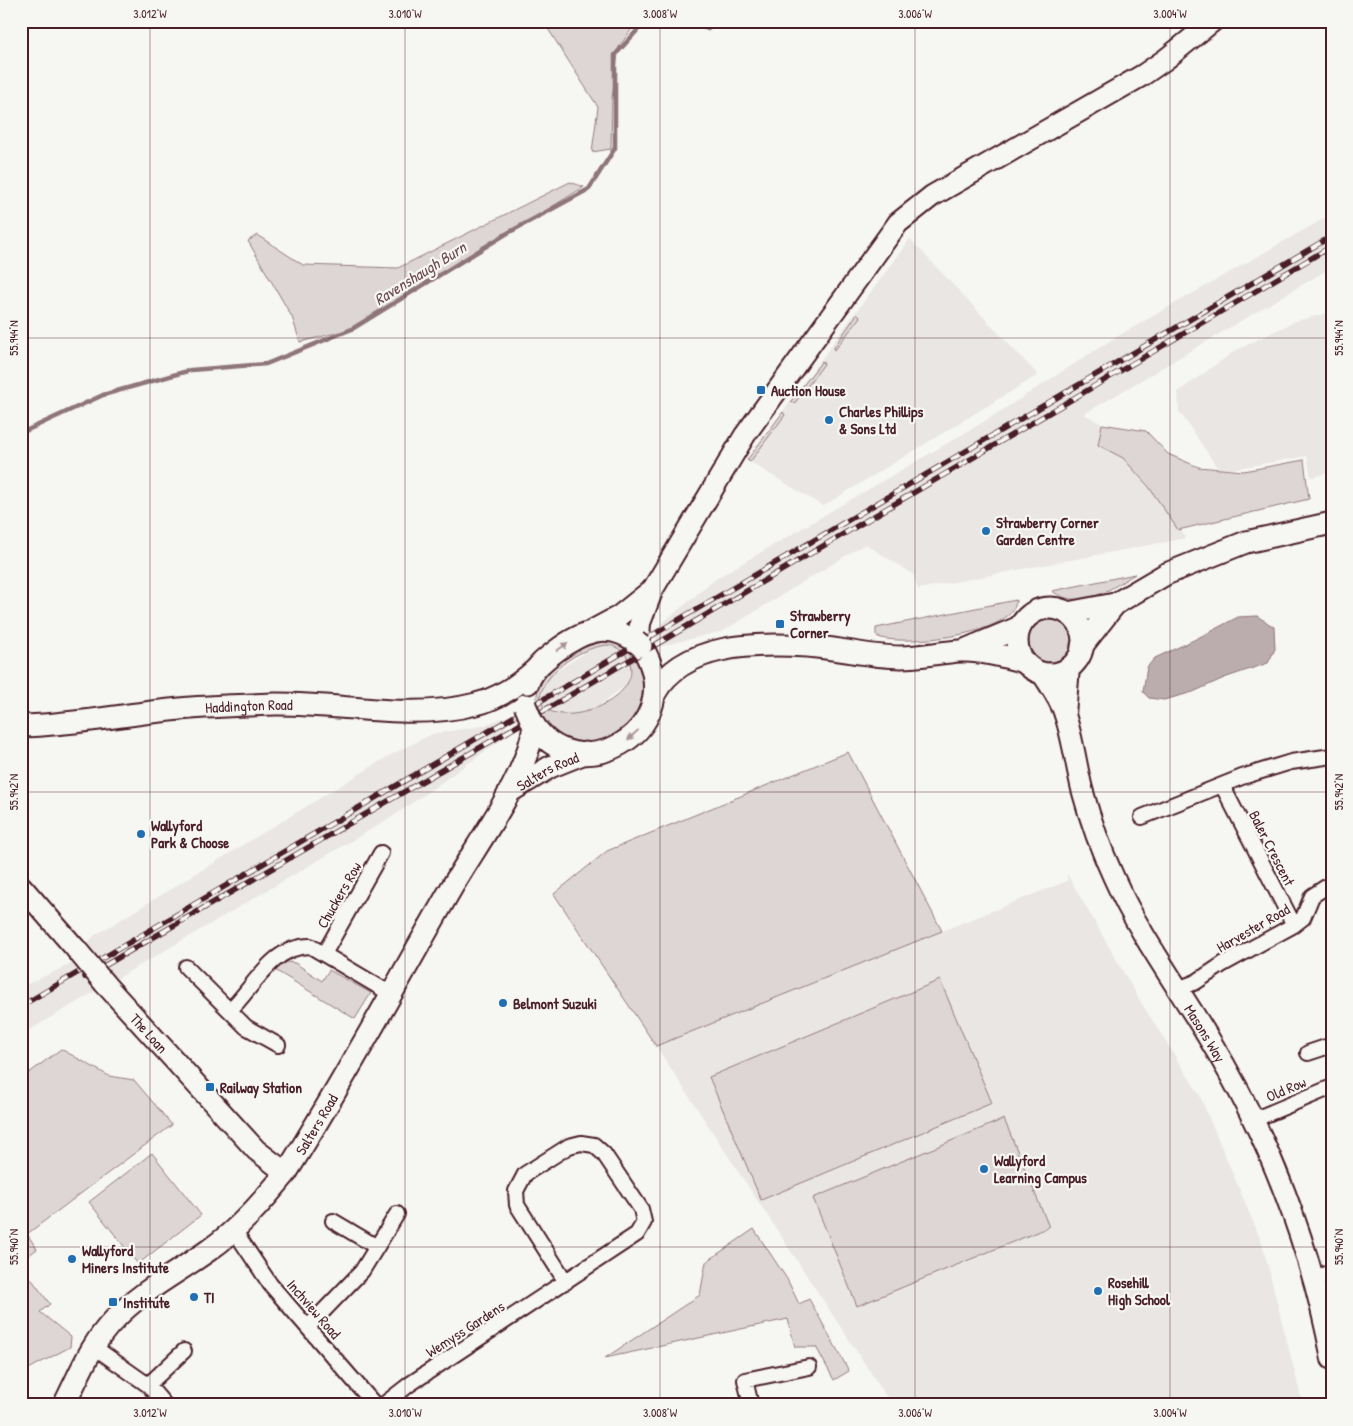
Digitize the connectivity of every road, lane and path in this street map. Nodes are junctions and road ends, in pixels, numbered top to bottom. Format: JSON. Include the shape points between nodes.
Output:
{"nodes":[{"id":1,"x":1212,"y":21,"type":"edge"},
{"id":2,"x":1332,"y":523,"type":"edge"},
{"id":3,"x":653,"y":588,"type":"junction"},
{"id":4,"x":1115,"y":604,"type":"junction"},
{"id":5,"x":1066,"y":613,"type":"junction"},
{"id":6,"x":1020,"y":627,"type":"junction"},
{"id":7,"x":593,"y":630,"type":"junction"},
{"id":8,"x":1082,"y":646,"type":"junction"},
{"id":9,"x":642,"y":647,"type":"junction"},
{"id":10,"x":963,"y":651,"type":"junction"},
{"id":11,"x":692,"y":659,"type":"junction"},
{"id":12,"x":1033,"y":668,"type":"junction"},
{"id":13,"x":1069,"y":668,"type":"junction"},
{"id":14,"x":534,"y":670,"type":"junction"},
{"id":15,"x":656,"y":693,"type":"junction"},
{"id":16,"x":476,"y":704,"type":"junction"},
{"id":17,"x":528,"y":714,"type":"junction"},
{"id":18,"x":1065,"y":714,"type":"junction"},
{"id":19,"x":21,"y":726,"type":"edge"},
{"id":20,"x":588,"y":753,"type":"junction"},
{"id":21,"x":1332,"y":756,"type":"edge"},
{"id":22,"x":1222,"y":785,"type":"junction"},
{"id":23,"x":509,"y":792,"type":"junction"},
{"id":24,"x":1142,"y":817,"type":"dead end"},
{"id":25,"x":381,"y":853,"type":"dead end"},
{"id":26,"x":1332,"y":884,"type":"edge"},
{"id":27,"x":21,"y":886,"type":"edge"},
{"id":28,"x":1294,"y":925,"type":"junction"},
{"id":29,"x":324,"y":954,"type":"junction"},
{"id":30,"x":186,"y":967,"type":"dead end"},
{"id":31,"x":1178,"y":990,"type":"junction"},
{"id":32,"x":391,"y":994,"type":"junction"},
{"id":33,"x":230,"y":1010,"type":"junction"},
{"id":34,"x":278,"y":1045,"type":"dead end"},
{"id":35,"x":1332,"y":1045,"type":"edge"},
{"id":36,"x":1308,"y":1053,"type":"dead end"},
{"id":37,"x":1332,"y":1087,"type":"edge"},
{"id":38,"x":1253,"y":1120,"type":"junction"},
{"id":39,"x":286,"y":1173,"type":"junction"},
{"id":40,"x":397,"y":1214,"type":"dead end"},
{"id":41,"x":333,"y":1221,"type":"dead end"},
{"id":42,"x":234,"y":1230,"type":"junction"},
{"id":43,"x":377,"y":1247,"type":"junction"},
{"id":44,"x":1332,"y":1272,"type":"edge"},
{"id":45,"x":1313,"y":1278,"type":"junction"},
{"id":46,"x":566,"y":1282,"type":"junction"},
{"id":47,"x":308,"y":1327,"type":"junction"},
{"id":48,"x":94,"y":1347,"type":"junction"},
{"id":49,"x":184,"y":1351,"type":"dead end"},
{"id":50,"x":1332,"y":1359,"type":"edge"},
{"id":51,"x":809,"y":1367,"type":"dead end"},
{"id":52,"x":148,"y":1385,"type":"junction"},
{"id":53,"x":64,"y":1405,"type":"edge"},
{"id":54,"x":165,"y":1405,"type":"edge"},
{"id":55,"x":375,"y":1405,"type":"edge"},
{"id":56,"x":383,"y":1405,"type":"edge"},
{"id":57,"x":751,"y":1405,"type":"edge"}],
"edges":[{"from":1,"to":3,"type":"street","via":[[1166,60],[932,196],[898,223],[745,435]]},
{"from":2,"to":4,"type":"main road","via":[[1246,542],[1166,574]]},
{"from":3,"to":7,"type":"street","via":[[631,607]]},
{"from":3,"to":9,"type":"street","via":[[642,615]]},
{"from":4,"to":5,"type":"main road"},
{"from":4,"to":8,"type":"main road"},
{"from":5,"to":6,"type":"main road","via":[[1047,608],[1036,612]]},
{"from":5,"to":8,"type":"main road","via":[[1078,625],[1083,637]]},
{"from":6,"to":10,"type":"main road"},
{"from":6,"to":12,"type":"main road","via":[[1017,642]]},
{"from":7,"to":9,"type":"main road","via":[[619,631]]},
{"from":14,"to":7,"type":"main road","one_way":true,"via":[[567,642]]},
{"from":8,"to":13,"type":"main road","via":[[1078,659]]},
{"from":9,"to":11,"type":"main road","via":[[659,658]]},
{"from":9,"to":15,"type":"main road","via":[[651,666]]},
{"from":10,"to":11,"type":"main road","via":[[900,657],[807,646],[754,647],[732,648]]},
{"from":10,"to":12,"type":"main road","via":[[1002,655]]},
{"from":11,"to":15,"type":"main road","via":[[669,675]]},
{"from":12,"to":13,"type":"main road","via":[[1058,673]]},
{"from":12,"to":18,"type":"street","name":"Masons Way"},
{"from":13,"to":18,"type":"street","name":"Masons Way"},
{"from":14,"to":16,"type":"main road","name":"Haddington Road","via":[[517,685]]},
{"from":14,"to":17,"type":"main road","via":[[526,688]]},
{"from":15,"to":20,"type":"main road","one_way":true,"via":[[651,711],[635,734],[612,749]]},
{"from":16,"to":17,"type":"main road","name":"Haddington Road","via":[[509,705]]},
{"from":16,"to":19,"type":"main road","name":"Haddington Road","via":[[432,711],[291,705],[191,708]]},
{"from":17,"to":20,"type":"main road","via":[[542,734],[558,746]]},
{"from":17,"to":23,"type":"main road","name":"Salters Road","via":[[531,742]]},
{"from":18,"to":31,"type":"street","name":"Masons Way","via":[[1083,791],[1110,871]]},
{"from":20,"to":23,"type":"main road","name":"Salters Road","via":[[550,766]]},
{"from":21,"to":22,"type":"street","via":[[1290,762]]},
{"from":22,"to":24,"type":"street"},
{"from":22,"to":28,"type":"street","name":"Baler Crescent"},
{"from":23,"to":32,"type":"main road","name":"Salters Road"},
{"from":25,"to":29,"type":"street","name":"Chuckers Row"},
{"from":26,"to":28,"type":"street","name":"Harvester Road","via":[[1312,896],[1303,918]]},
{"from":27,"to":39,"type":"street","name":"The Loan","bridge":true,"via":[[250,1143]]},
{"from":28,"to":31,"type":"street","name":"Harvester Road"},
{"from":29,"to":32,"type":"street","name":"Chuckers Row"},
{"from":29,"to":33,"type":"street","name":"Chuckers Row","via":[[310,946],[300,946],[273,960]]},
{"from":30,"to":33,"type":"street"},
{"from":31,"to":38,"type":"street","name":"Masons Way","via":[[1209,1037]]},
{"from":32,"to":39,"type":"main road","name":"Salters Road"},
{"from":33,"to":34,"type":"street","via":[[246,1026]]},
{"from":35,"to":36,"type":"street","name":"Old Row"},
{"from":37,"to":38,"type":"street","name":"Old Row"},
{"from":38,"to":45,"type":"street","name":"Masons Way","via":[[1289,1206]]},
{"from":39,"to":42,"type":"main road","name":"Salters Road"},
{"from":40,"to":43,"type":"street"},
{"from":41,"to":43,"type":"street"},
{"from":42,"to":47,"type":"street","name":"Inchview Road","via":[[270,1284]]},
{"from":42,"to":48,"type":"main road","name":"Salters Road","via":[[138,1299],[114,1320]]},
{"from":43,"to":47,"type":"street","via":[[362,1271]]},
{"from":44,"to":45,"type":"street"},
{"from":45,"to":50,"type":"street","name":"Masons Way"},
{"from":46,"to":46,"type":"street","name":"Wemyss Gardens","via":[[637,1234],[644,1222],[641,1209],[604,1154],[588,1143],[569,1146],[525,1174],[516,1191],[520,1211]]},
{"from":46,"to":56,"type":"street","name":"Wemyss Gardens"},
{"from":47,"to":55,"type":"street","name":"Inchview Road"},
{"from":48,"to":52,"type":"street"},
{"from":48,"to":53,"type":"main road","name":"Salters Road"},
{"from":49,"to":52,"type":"street"},
{"from":51,"to":57,"type":"street","via":[[746,1380]]},
{"from":52,"to":54,"type":"street"}]}
